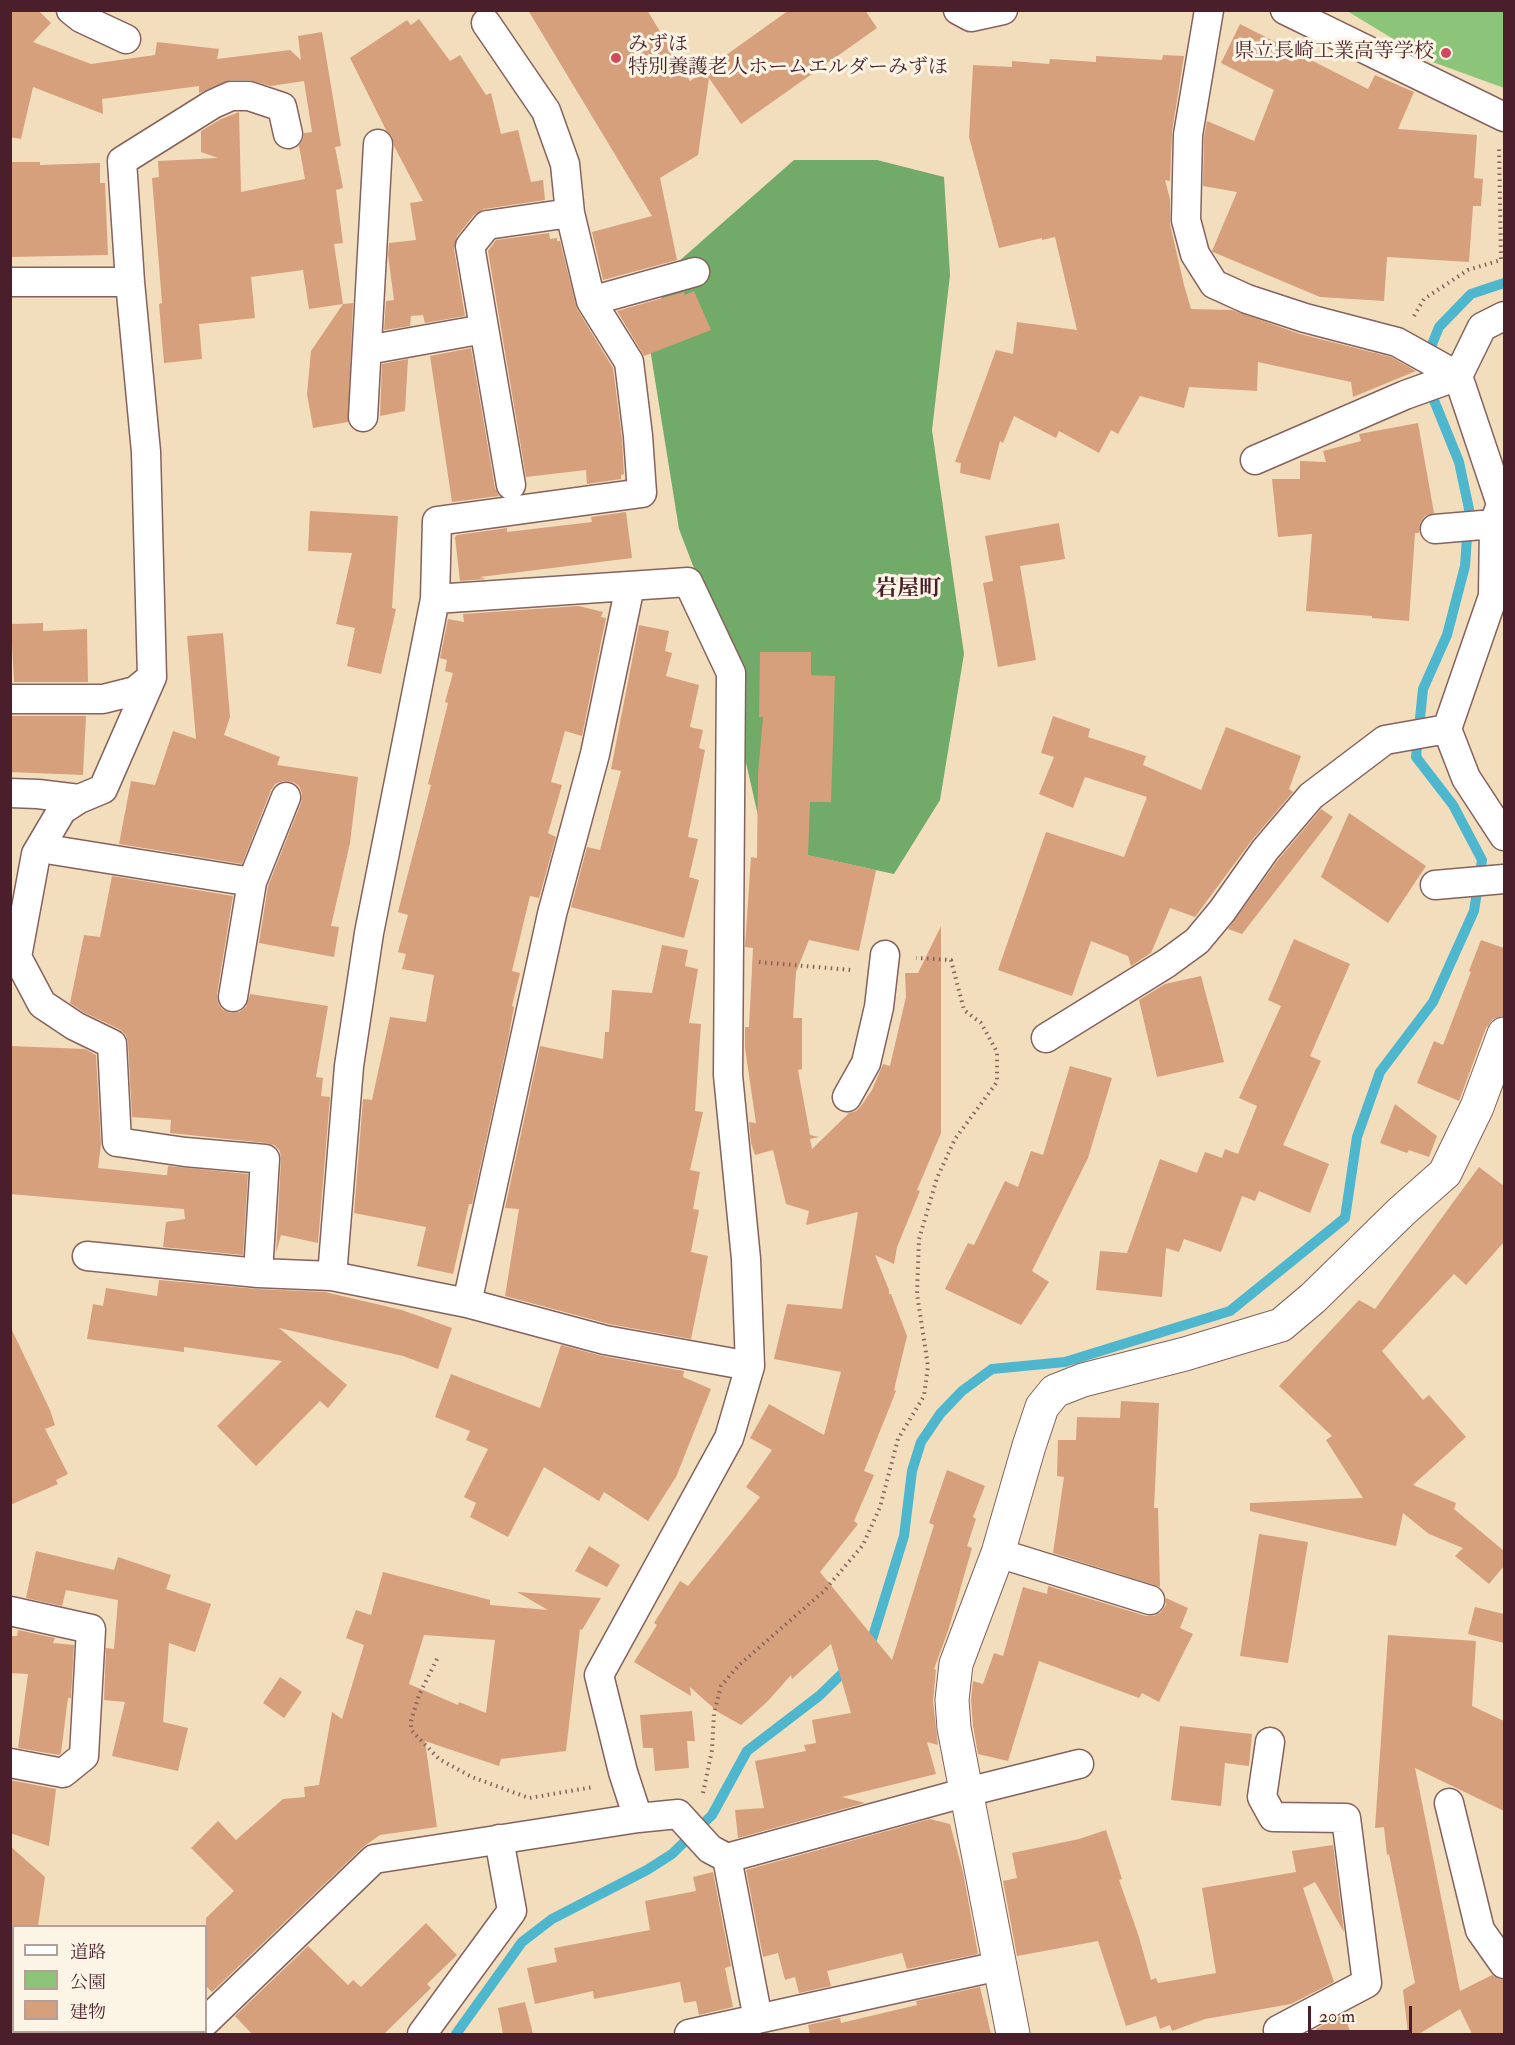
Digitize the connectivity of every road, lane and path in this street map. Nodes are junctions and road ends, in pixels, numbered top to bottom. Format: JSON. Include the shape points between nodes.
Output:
{"nodes":[{"id":1,"x":71,"y":10,"type":"edge"},
{"id":2,"x":958,"y":10,"type":"edge"},
{"id":3,"x":1004,"y":10,"type":"edge"},
{"id":4,"x":1209,"y":10,"type":"edge"},
{"id":5,"x":1285,"y":10,"type":"edge"},
{"id":6,"x":486,"y":23,"type":"dead end"},
{"id":7,"x":126,"y":39,"type":"dead end"},
{"id":8,"x":1501,"y":116,"type":"edge"},
{"id":9,"x":288,"y":134,"type":"dead end"},
{"id":10,"x":378,"y":144,"type":"dead end"},
{"id":11,"x":570,"y":213,"type":"junction"},
{"id":12,"x":695,"y":272,"type":"dead end"},
{"id":13,"x":10,"y":282,"type":"edge"},
{"id":14,"x":130,"y":282,"type":"junction"},
{"id":15,"x":591,"y":301,"type":"junction"},
{"id":16,"x":1504,"y":316,"type":"edge"},
{"id":17,"x":484,"y":329,"type":"junction"},
{"id":18,"x":1397,"y":342,"type":"junction"},
{"id":19,"x":367,"y":350,"type":"junction"},
{"id":20,"x":1458,"y":376,"type":"junction"},
{"id":21,"x":363,"y":417,"type":"dead end"},
{"id":22,"x":1255,"y":460,"type":"dead end"},
{"id":23,"x":511,"y":485,"type":"dead end"},
{"id":24,"x":1500,"y":511,"type":"edge"},
{"id":25,"x":1435,"y":529,"type":"dead end"},
{"id":26,"x":630,"y":586,"type":"junction"},
{"id":27,"x":435,"y":599,"type":"junction"},
{"id":28,"x":152,"y":677,"type":"junction"},
{"id":29,"x":10,"y":699,"type":"edge"},
{"id":30,"x":1447,"y":729,"type":"junction"},
{"id":31,"x":10,"y":793,"type":"edge"},
{"id":32,"x":286,"y":797,"type":"dead end"},
{"id":33,"x":79,"y":799,"type":"junction"},
{"id":34,"x":1504,"y":836,"type":"edge"},
{"id":35,"x":40,"y":848,"type":"junction"},
{"id":36,"x":1504,"y":879,"type":"edge"},
{"id":37,"x":252,"y":882,"type":"junction"},
{"id":38,"x":1435,"y":885,"type":"dead end"},
{"id":39,"x":14,"y":955,"type":"edge"},
{"id":40,"x":729,"y":960,"type":"junction"},
{"id":41,"x":884,"y":964,"type":"junction"},
{"id":42,"x":233,"y":997,"type":"dead end"},
{"id":43,"x":1504,"y":1034,"type":"edge"},
{"id":44,"x":1046,"y":1038,"type":"dead end"},
{"id":45,"x":847,"y":1097,"type":"dead end"},
{"id":46,"x":87,"y":1256,"type":"dead end"},
{"id":47,"x":258,"y":1273,"type":"junction"},
{"id":48,"x":332,"y":1276,"type":"junction"},
{"id":49,"x":467,"y":1303,"type":"junction"},
{"id":50,"x":750,"y":1366,"type":"junction"},
{"id":51,"x":999,"y":1553,"type":"junction"},
{"id":52,"x":1150,"y":1600,"type":"dead end"},
{"id":53,"x":10,"y":1611,"type":"edge"},
{"id":54,"x":437,"y":1659,"type":"dead end"},
{"id":55,"x":1270,"y":1743,"type":"dead end"},
{"id":56,"x":10,"y":1763,"type":"edge"},
{"id":57,"x":1079,"y":1764,"type":"dead end"},
{"id":58,"x":626,"y":1781,"type":"junction"},
{"id":59,"x":968,"y":1792,"type":"junction"},
{"id":60,"x":1449,"y":1803,"type":"dead end"},
{"id":61,"x":638,"y":1818,"type":"junction"},
{"id":62,"x":681,"y":1819,"type":"junction"},
{"id":63,"x":499,"y":1839,"type":"junction"},
{"id":64,"x":718,"y":1853,"type":"junction"},
{"id":65,"x":1504,"y":1964,"type":"edge"},
{"id":66,"x":999,"y":1966,"type":"junction"},
{"id":67,"x":758,"y":2019,"type":"junction"},
{"id":68,"x":207,"y":2020,"type":"edge"},
{"id":69,"x":422,"y":2034,"type":"edge"},
{"id":70,"x":689,"y":2034,"type":"edge"},
{"id":71,"x":1013,"y":2034,"type":"edge"},
{"id":72,"x":1279,"y":2034,"type":"edge"}],
"edges":[{"from":1,"to":7,"type":"street"},
{"from":2,"to":3,"type":"street","via":[[971,17]]},
{"from":4,"to":18,"type":"street","via":[[1188,135],[1186,220],[1195,254],[1214,284],[1247,300]]},
{"from":5,"to":8,"type":"street"},
{"from":6,"to":11,"type":"street","via":[[546,111],[565,164]]},
{"from":8,"to":18,"type":"path","via":[[1501,260],[1468,270],[1424,299]]},
{"from":9,"to":14,"type":"street","via":[[282,107],[249,96],[231,96],[122,161]]},
{"from":10,"to":19,"type":"street"},
{"from":11,"to":15,"type":"street"},
{"from":11,"to":17,"type":"street","via":[[487,225],[470,246]]},
{"from":12,"to":15,"type":"street"},
{"from":13,"to":14,"type":"street"},
{"from":14,"to":28,"type":"street","via":[[146,452]]},
{"from":15,"to":27,"type":"street","via":[[629,362],[642,492],[437,521]]},
{"from":16,"to":20,"type":"street","via":[[1482,327]]},
{"from":17,"to":19,"type":"street"},
{"from":17,"to":23,"type":"street"},
{"from":18,"to":20,"type":"street"},
{"from":19,"to":21,"type":"street"},
{"from":20,"to":22,"type":"street"},
{"from":20,"to":24,"type":"street"},
{"from":24,"to":25,"type":"street"},
{"from":24,"to":30,"type":"street","via":[[1493,596]]},
{"from":26,"to":27,"type":"street"},
{"from":26,"to":40,"type":"street","via":[[688,582],[730,673]]},
{"from":26,"to":49,"type":"street","via":[[595,753],[552,914]]},
{"from":27,"to":48,"type":"street","via":[[362,978],[349,1066]]},
{"from":28,"to":29,"type":"street","via":[[135,691],[103,699]]},
{"from":28,"to":33,"type":"street","via":[[103,789]]},
{"from":30,"to":34,"type":"street","via":[[1466,778]]},
{"from":30,"to":44,"type":"street","via":[[1385,740],[1311,796],[1197,940]]},
{"from":31,"to":33,"type":"street"},
{"from":32,"to":37,"type":"street"},
{"from":33,"to":35,"type":"street","via":[[62,810]]},
{"from":35,"to":37,"type":"street"},
{"from":35,"to":39,"type":"street"},
{"from":36,"to":38,"type":"street"},
{"from":37,"to":42,"type":"street"},
{"from":39,"to":47,"type":"street","via":[[42,1004],[112,1044],[117,1142],[265,1159]]},
{"from":40,"to":41,"type":"path"},
{"from":40,"to":50,"type":"street","via":[[728,1076],[746,1259]]},
{"from":41,"to":45,"type":"street","via":[[866,1063]]},
{"from":41,"to":62,"type":"path","via":[[951,960],[964,1010],[981,1023],[997,1052],[997,1082],[955,1139],[937,1178],[919,1239],[916,1294],[927,1366],[924,1396],[898,1439],[880,1508],[864,1545],[824,1592],[739,1665],[722,1686],[714,1713],[712,1750],[702,1797]]},
{"from":43,"to":51,"type":"street","via":[[1477,1107],[1445,1173],[1281,1325],[1055,1391],[1042,1407]]},
{"from":46,"to":47,"type":"street"},
{"from":47,"to":48,"type":"street"},
{"from":48,"to":49,"type":"street"},
{"from":49,"to":50,"type":"street","via":[[605,1340]]},
{"from":50,"to":58,"type":"street","via":[[729,1438],[599,1675]]},
{"from":51,"to":52,"type":"street"},
{"from":51,"to":59,"type":"street","via":[[956,1664],[954,1728]]},
{"from":53,"to":56,"type":"street","via":[[91,1629],[84,1756],[63,1773]]},
{"from":54,"to":58,"type":"path","via":[[419,1695],[411,1730],[439,1759],[472,1777],[529,1798]]},
{"from":55,"to":72,"type":"street","via":[[1262,1797],[1273,1817],[1346,1818],[1367,1983],[1278,2030]]},
{"from":57,"to":59,"type":"street"},
{"from":58,"to":61,"type":"street"},
{"from":59,"to":64,"type":"street"},
{"from":59,"to":66,"type":"street"},
{"from":60,"to":65,"type":"street","via":[[1480,1930]]},
{"from":61,"to":62,"type":"street"},
{"from":61,"to":63,"type":"street"},
{"from":62,"to":64,"type":"street"},
{"from":63,"to":68,"type":"street","via":[[374,1858]]},
{"from":63,"to":69,"type":"street","via":[[512,1911]]},
{"from":64,"to":67,"type":"street"},
{"from":66,"to":67,"type":"street"},
{"from":66,"to":71,"type":"street"},
{"from":67,"to":70,"type":"street"}]}
